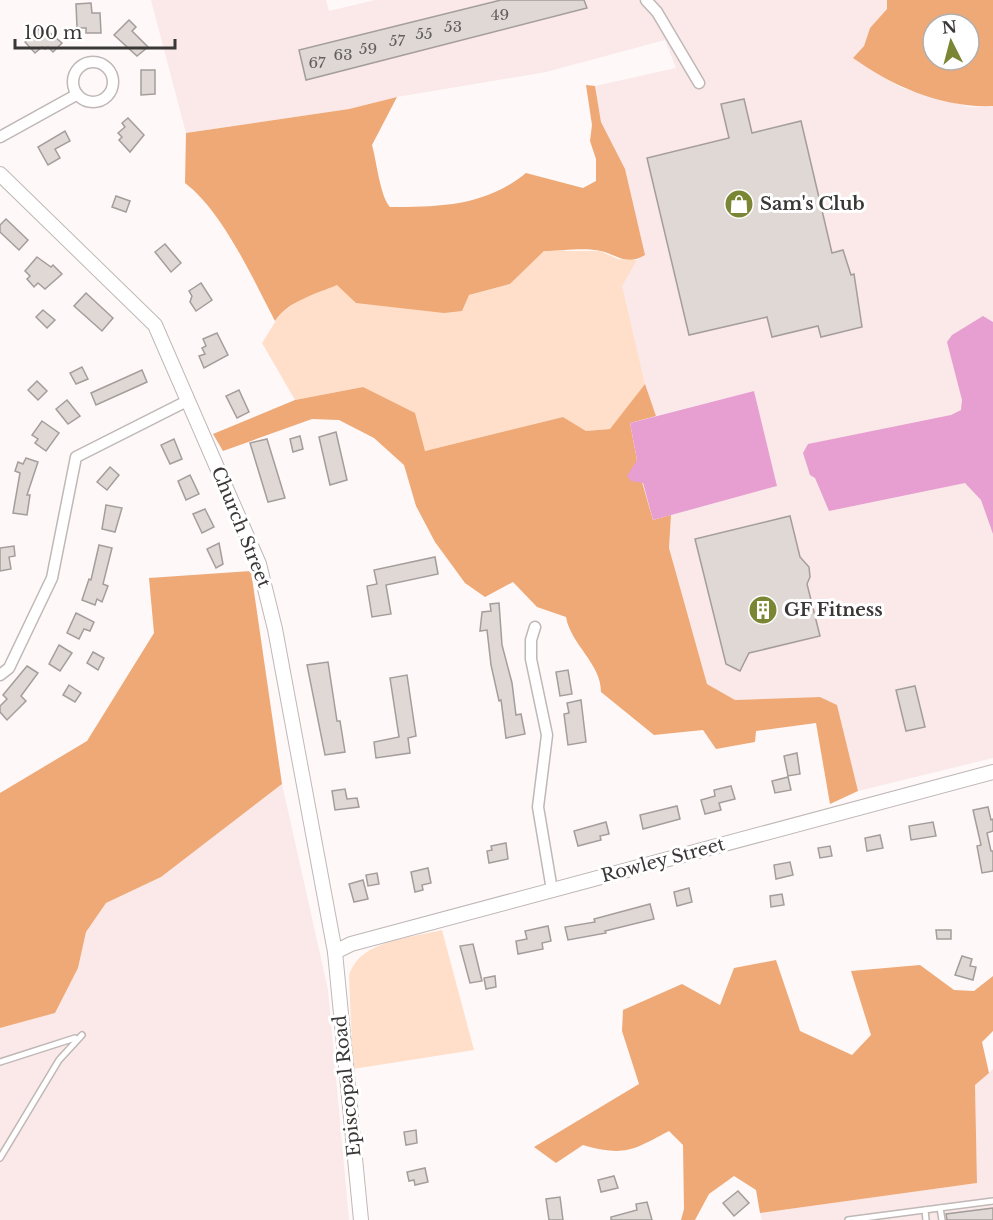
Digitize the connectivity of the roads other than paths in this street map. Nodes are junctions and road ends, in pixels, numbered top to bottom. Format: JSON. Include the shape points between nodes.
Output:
{"nodes":[{"id":1,"x":646,"y":0,"type":"edge"},
{"id":2,"x":699,"y":83,"type":"dead end"},
{"id":3,"x":76,"y":95,"type":"dead end"},
{"id":4,"x":0,"y":137,"type":"edge"},
{"id":5,"x":0,"y":174,"type":"edge"},
{"id":6,"x":187,"y":401,"type":"junction"},
{"id":7,"x":535,"y":627,"type":"dead end"},
{"id":8,"x":0,"y":675,"type":"edge"},
{"id":9,"x":993,"y":772,"type":"edge"},
{"id":10,"x":552,"y":890,"type":"junction"},
{"id":11,"x":335,"y":952,"type":"junction"},
{"id":12,"x":0,"y":1062,"type":"edge"},
{"id":13,"x":0,"y":1158,"type":"edge"},
{"id":14,"x":993,"y":1201,"type":"edge"},
{"id":15,"x":940,"y":1208,"type":"junction"},
{"id":16,"x":925,"y":1210,"type":"junction"},
{"id":17,"x":888,"y":1217,"type":"edge"},
{"id":18,"x":873,"y":1218,"type":"edge"},
{"id":19,"x":361,"y":1220,"type":"edge"},
{"id":20,"x":848,"y":1220,"type":"edge"},
{"id":21,"x":926,"y":1220,"type":"edge"},
{"id":22,"x":942,"y":1220,"type":"edge"}],
"edges":[{"from":1,"to":2,"type":"street"},
{"from":3,"to":4,"type":"street"},
{"from":5,"to":6,"type":"street","name":"Church Street","via":[[155,325]]},
{"from":6,"to":8,"type":"street","via":[[76,457],[52,578],[9,668]]},
{"from":6,"to":11,"type":"street","name":"Church Street","via":[[247,534],[267,593]]},
{"from":7,"to":10,"type":"street","via":[[531,659],[547,735],[538,807]]},
{"from":9,"to":10,"type":"street","name":"Rowley Street"},
{"from":10,"to":11,"type":"street","name":"Rowley Street","via":[[351,944]]},
{"from":11,"to":19,"type":"street","name":"Episcopal Road"},
{"from":12,"to":13,"type":"lane","via":[[82,1035],[59,1060]]},
{"from":14,"to":15,"type":"lane"},
{"from":15,"to":16,"type":"lane"},
{"from":15,"to":22,"type":"lane"},
{"from":16,"to":17,"type":"lane"},
{"from":16,"to":21,"type":"lane"},
{"from":17,"to":18,"type":"lane"},
{"from":18,"to":20,"type":"lane"}]}
